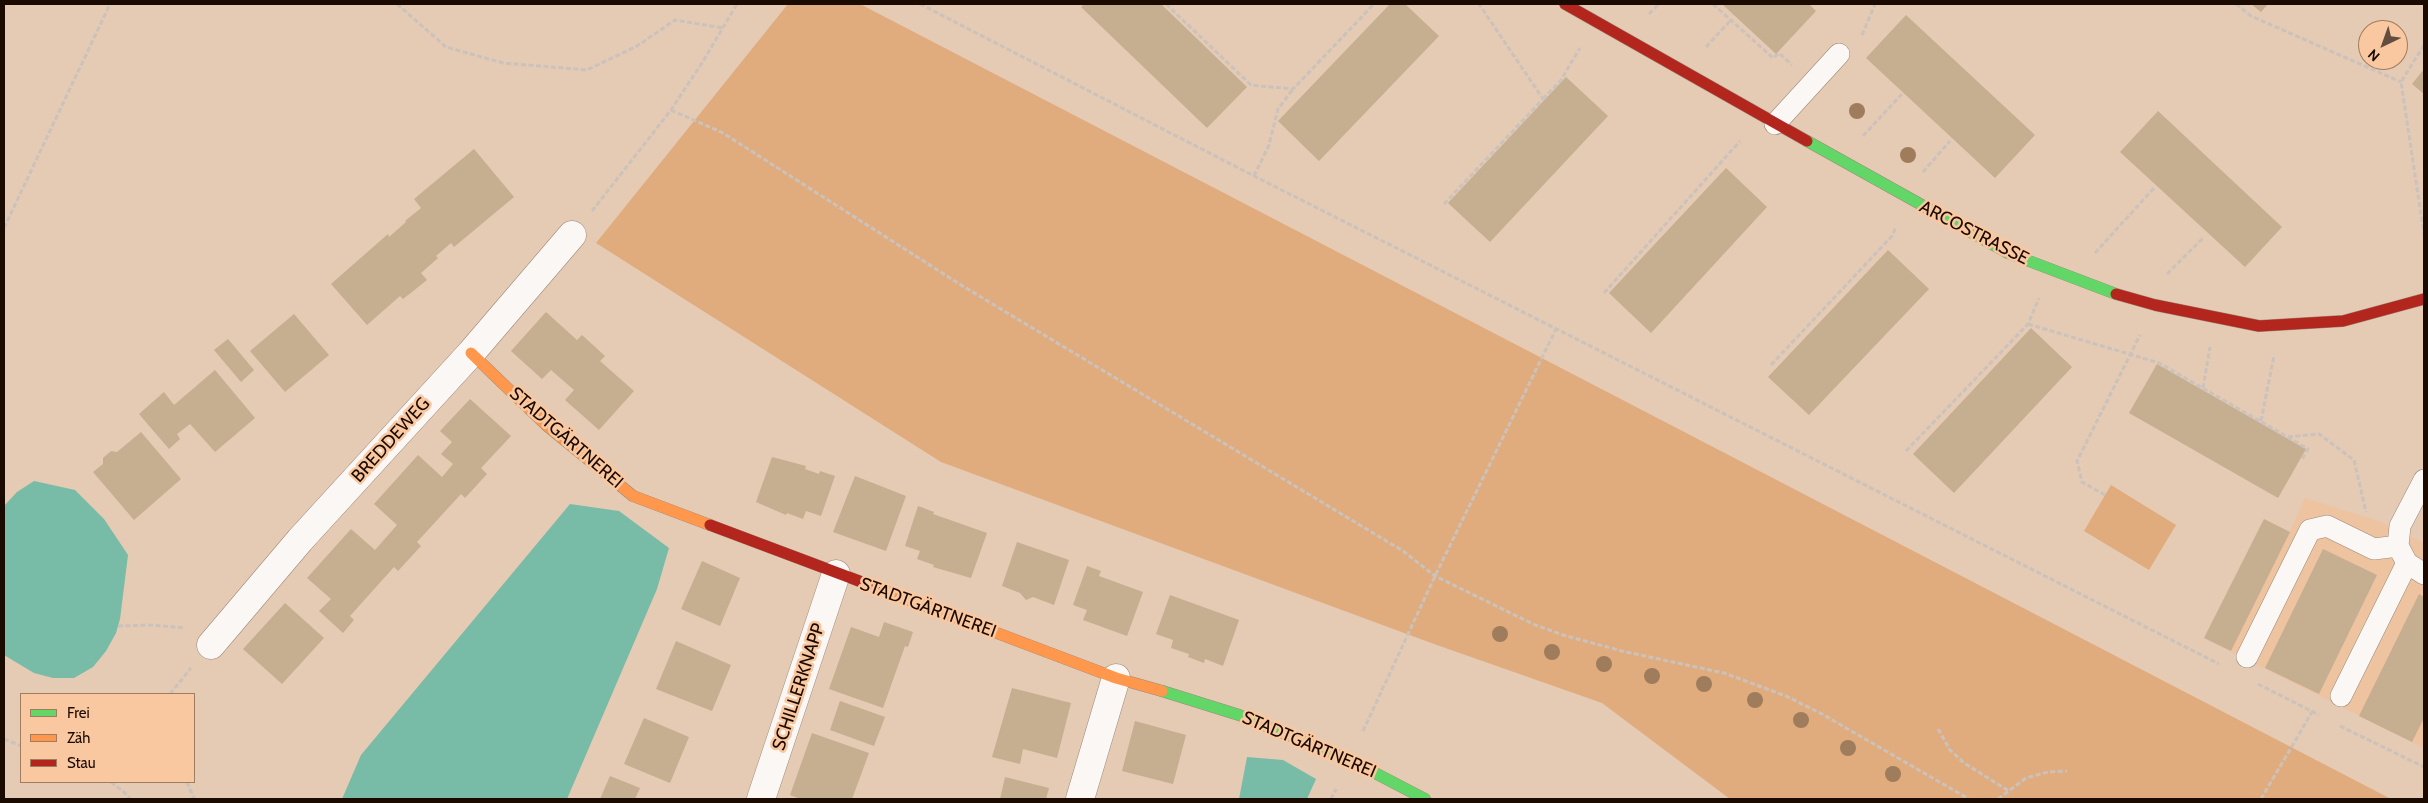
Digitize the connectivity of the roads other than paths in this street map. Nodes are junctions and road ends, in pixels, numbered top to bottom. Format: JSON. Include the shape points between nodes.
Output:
{"nodes":[{"id":1,"x":1565,"y":4,"type":"edge"},
{"id":2,"x":1839,"y":54,"type":"dead end"},
{"id":3,"x":1775,"y":124,"type":"junction"},
{"id":4,"x":572,"y":235,"type":"road end"},
{"id":5,"x":2424,"y":299,"type":"edge"},
{"id":6,"x":470,"y":353,"type":"junction"},
{"id":7,"x":2424,"y":480,"type":"edge"},
{"id":8,"x":2410,"y":561,"type":"edge"},
{"id":9,"x":836,"y":574,"type":"junction"},
{"id":10,"x":213,"y":642,"type":"road end"},
{"id":11,"x":2247,"y":657,"type":"dead end"},
{"id":12,"x":1116,"y":678,"type":"junction"},
{"id":13,"x":2341,"y":696,"type":"dead end"},
{"id":14,"x":761,"y":799,"type":"edge"},
{"id":15,"x":1080,"y":799,"type":"edge"},
{"id":16,"x":1425,"y":799,"type":"edge"}],
"edges":[{"from":1,"to":3,"type":"street","name":"ARCOSTRASSE"},
{"from":2,"to":3,"type":"lane"},
{"from":3,"to":5,"type":"street","name":"ARCOSTRASSE","via":[[2008,253],[2107,291],[2155,305],[2259,326],[2344,321]]},
{"from":4,"to":6,"type":"street","name":"BREDDEWEG"},
{"from":6,"to":9,"type":"street","name":"STADTGÄRTNEREI","via":[[546,425],[633,496]]},
{"from":6,"to":10,"type":"street","name":"BREDDEWEG"},
{"from":7,"to":8,"type":"lane","via":[[2400,526]]},
{"from":8,"to":11,"type":"lane","via":[[2374,550],[2327,526],[2310,530]]},
{"from":8,"to":13,"type":"lane"},
{"from":9,"to":12,"type":"street","name":"STADTGÄRTNEREI"},
{"from":9,"to":14,"type":"street","name":"SCHILLERKNAPP"},
{"from":12,"to":15,"type":"street"},
{"from":12,"to":16,"type":"street","name":"STADTGÄRTNEREI","via":[[1239,715],[1350,760]]}]}
